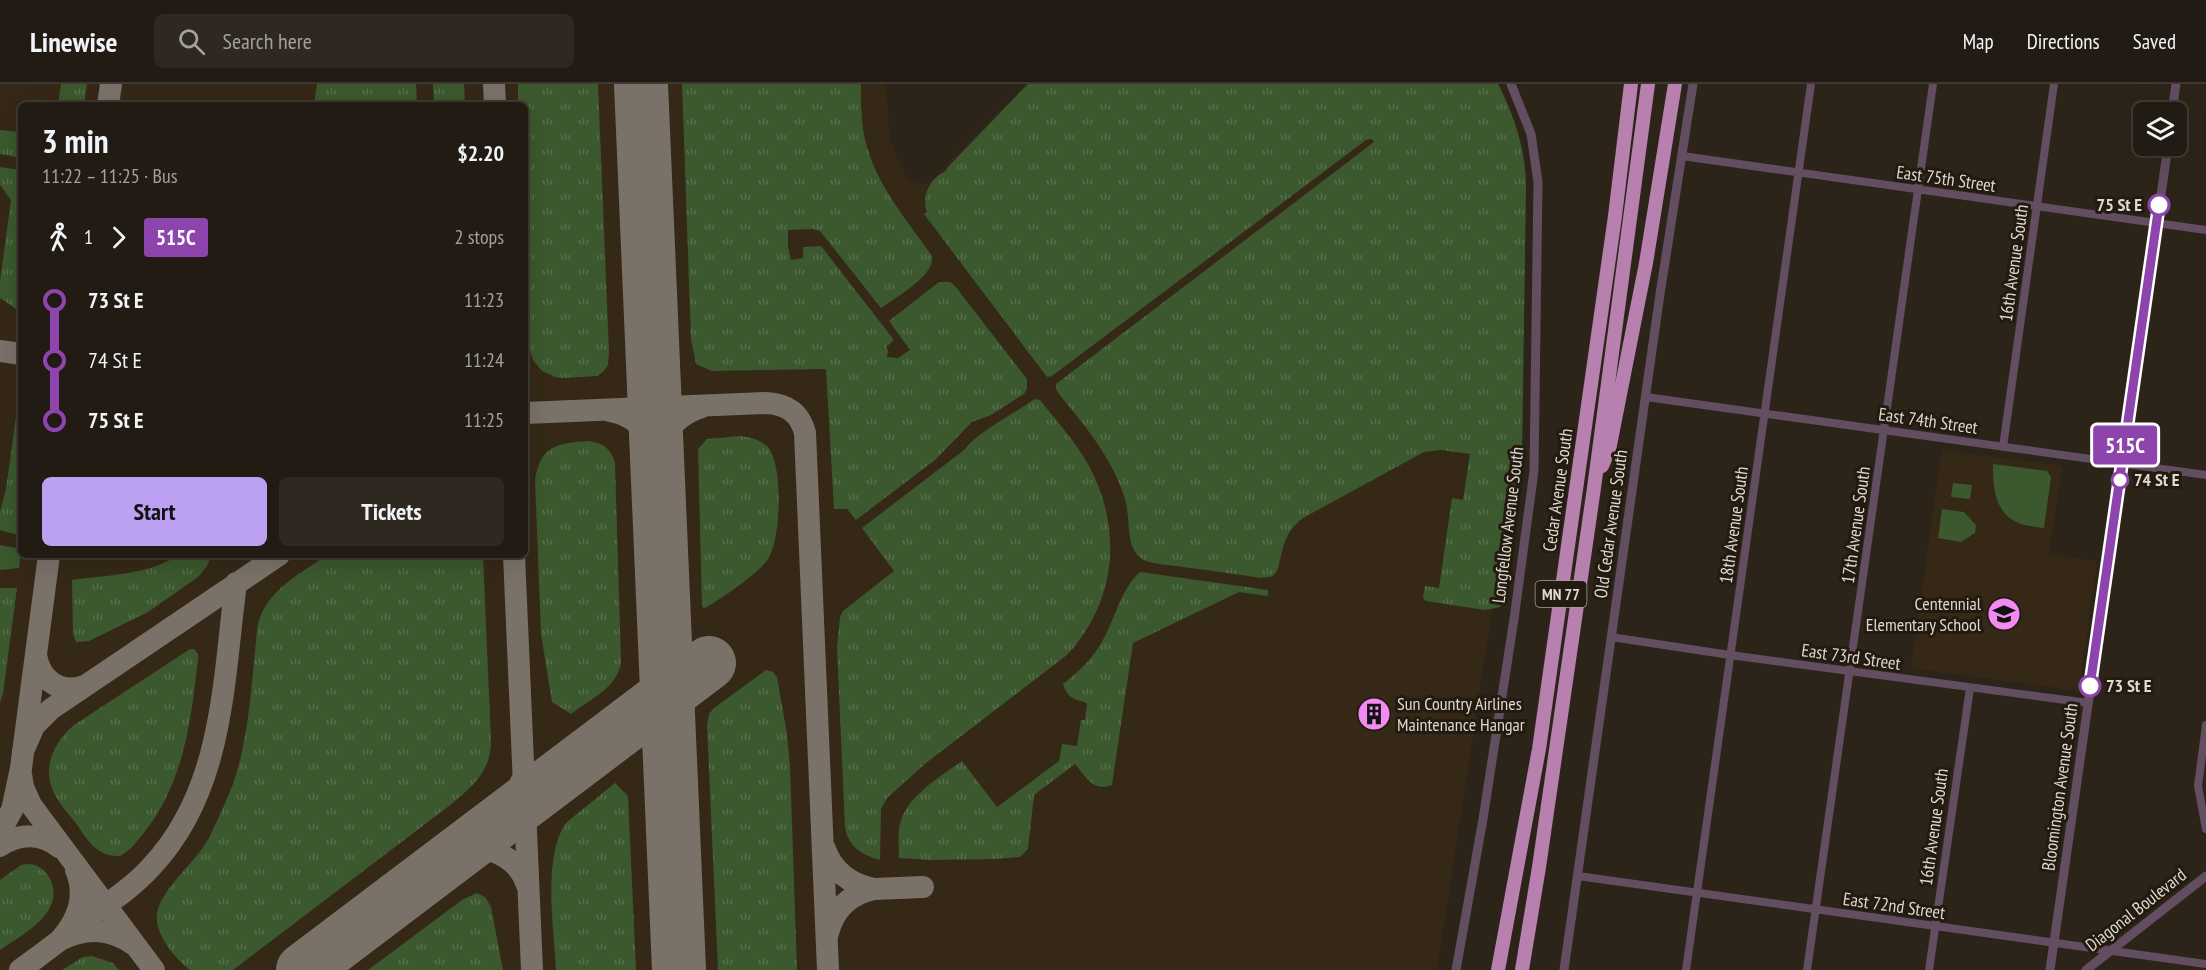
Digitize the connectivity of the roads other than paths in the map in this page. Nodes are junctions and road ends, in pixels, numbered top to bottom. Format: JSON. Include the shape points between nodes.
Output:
{"nodes":[{"id":1,"x":1511,"y":84,"type":"edge"},
{"id":2,"x":1631,"y":84,"type":"edge"},
{"id":3,"x":1650,"y":84,"type":"edge"},
{"id":4,"x":1675,"y":84,"type":"edge"},
{"id":5,"x":1692,"y":84,"type":"edge"},
{"id":6,"x":1811,"y":84,"type":"edge"},
{"id":7,"x":1933,"y":84,"type":"edge"},
{"id":8,"x":2054,"y":84,"type":"edge"},
{"id":9,"x":2176,"y":84,"type":"edge"},
{"id":10,"x":2173,"y":102,"type":"edge"},
{"id":11,"x":1682,"y":156,"type":"junction"},
{"id":12,"x":2166,"y":156,"type":"edge"},
{"id":13,"x":1798,"y":174,"type":"junction"},
{"id":14,"x":1918,"y":190,"type":"junction"},
{"id":15,"x":2037,"y":207,"type":"junction"},
{"id":16,"x":2156,"y":224,"type":"junction"},
{"id":17,"x":2206,"y":230,"type":"edge"},
{"id":18,"x":1646,"y":397,"type":"junction"},
{"id":19,"x":1765,"y":414,"type":"junction"},
{"id":20,"x":1884,"y":430,"type":"junction"},
{"id":21,"x":2003,"y":447,"type":"junction"},
{"id":22,"x":2122,"y":463,"type":"junction"},
{"id":23,"x":2206,"y":475,"type":"edge"},
{"id":24,"x":1594,"y":488,"type":"junction"},
{"id":25,"x":1611,"y":637,"type":"junction"},
{"id":26,"x":1730,"y":655,"type":"junction"},
{"id":27,"x":1850,"y":672,"type":"junction"},
{"id":28,"x":1970,"y":688,"type":"junction"},
{"id":29,"x":2088,"y":703,"type":"junction"},
{"id":30,"x":2206,"y":725,"type":"edge"},
{"id":31,"x":2206,"y":829,"type":"edge"},
{"id":32,"x":1578,"y":876,"type":"junction"},
{"id":33,"x":2206,"y":876,"type":"edge"},
{"id":34,"x":1696,"y":894,"type":"junction"},
{"id":35,"x":1816,"y":910,"type":"junction"},
{"id":36,"x":1935,"y":927,"type":"junction"},
{"id":37,"x":2054,"y":943,"type":"junction"},
{"id":38,"x":2111,"y":951,"type":"junction"},
{"id":39,"x":2172,"y":959,"type":"junction"},
{"id":40,"x":2206,"y":964,"type":"edge"},
{"id":41,"x":1456,"y":970,"type":"edge"},
{"id":42,"x":1498,"y":970,"type":"edge"},
{"id":43,"x":1522,"y":970,"type":"edge"},
{"id":44,"x":1564,"y":970,"type":"edge"},
{"id":45,"x":1686,"y":970,"type":"edge"},
{"id":46,"x":1807,"y":970,"type":"edge"},
{"id":47,"x":1929,"y":970,"type":"edge"},
{"id":48,"x":2050,"y":970,"type":"edge"},
{"id":49,"x":2086,"y":970,"type":"edge"},
{"id":50,"x":2171,"y":970,"type":"edge"}],
"edges":[{"from":1,"to":41,"type":"street","name":"Longfellow Avenue South","via":[[1531,134],[1538,182],[1534,471]]},
{"from":2,"to":42,"type":"highway","name":"Cedar Avenue South","number":"MN 77","via":[[1539,749]]},
{"from":3,"to":24,"type":"highway","name":"Cedar Avenue South","number":"MN 77"},
{"from":4,"to":24,"type":"highway","via":[[1633,333],[1609,450]]},
{"from":5,"to":11,"type":"street","name":"Old Cedar Avenue South"},
{"from":6,"to":13,"type":"street","name":"18th Avenue South"},
{"from":7,"to":14,"type":"street","name":"17th Avenue South"},
{"from":8,"to":15,"type":"street","name":"16th Avenue South"},
{"from":9,"to":10,"type":"street"},
{"from":11,"to":13,"type":"street","name":"East 75th Street"},
{"from":11,"to":18,"type":"street","name":"Old Cedar Avenue South"},
{"from":12,"to":16,"type":"street","name":"Bloomington Avenue South"},
{"from":13,"to":14,"type":"street","name":"East 75th Street"},
{"from":13,"to":19,"type":"street","name":"18th Avenue South"},
{"from":14,"to":15,"type":"street","name":"East 75th Street"},
{"from":14,"to":20,"type":"street","name":"17th Avenue South"},
{"from":15,"to":16,"type":"street","name":"East 75th Street"},
{"from":15,"to":21,"type":"street","name":"16th Avenue South"},
{"from":16,"to":17,"type":"street","name":"East 75th Street"},
{"from":16,"to":22,"type":"street","name":"Bloomington Avenue South"},
{"from":18,"to":19,"type":"street","name":"East 74th Street"},
{"from":18,"to":25,"type":"street","name":"Old Cedar Avenue South"},
{"from":19,"to":20,"type":"street","name":"East 74th Street"},
{"from":19,"to":26,"type":"street","name":"18th Avenue South"},
{"from":20,"to":21,"type":"street","name":"East 74th Street"},
{"from":20,"to":27,"type":"street","name":"17th Avenue South"},
{"from":21,"to":22,"type":"street","name":"East 74th Street"},
{"from":22,"to":23,"type":"street","name":"East 74th Street"},
{"from":22,"to":29,"type":"street","name":"Bloomington Avenue South"},
{"from":24,"to":43,"type":"highway","name":"Cedar Avenue South","number":"MN 77"},
{"from":25,"to":26,"type":"street","name":"East 73rd Street"},
{"from":25,"to":32,"type":"street","name":"Old Cedar Avenue South"},
{"from":26,"to":27,"type":"street","name":"East 73rd Street"},
{"from":26,"to":34,"type":"street","name":"18th Avenue South"},
{"from":27,"to":28,"type":"street","name":"East 73rd Street"},
{"from":27,"to":35,"type":"street","name":"17th Avenue South"},
{"from":28,"to":29,"type":"street","name":"East 73rd Street"},
{"from":28,"to":36,"type":"street","name":"16th Avenue South"},
{"from":29,"to":37,"type":"street","name":"Bloomington Avenue South"},
{"from":30,"to":31,"type":"street","via":[[2198,786]]},
{"from":32,"to":34,"type":"street","name":"East 72nd Street"},
{"from":32,"to":44,"type":"street","name":"Old Cedar Avenue South"},
{"from":33,"to":38,"type":"street","name":"Diagonal Boulevard"},
{"from":34,"to":35,"type":"street","name":"East 72nd Street"},
{"from":34,"to":45,"type":"street","name":"18th Avenue South"},
{"from":35,"to":36,"type":"street","name":"East 72nd Street"},
{"from":35,"to":46,"type":"street","name":"17th Avenue South"},
{"from":36,"to":37,"type":"street","name":"East 72nd Street"},
{"from":36,"to":47,"type":"street","name":"16th Avenue South"},
{"from":37,"to":38,"type":"street","name":"East 72nd Street"},
{"from":37,"to":48,"type":"street","name":"Bloomington Avenue South"},
{"from":38,"to":39,"type":"street","name":"East 72nd Street"},
{"from":38,"to":49,"type":"street","name":"Diagonal Boulevard"},
{"from":39,"to":40,"type":"street","name":"East 72nd Street"},
{"from":39,"to":50,"type":"street"}]}
